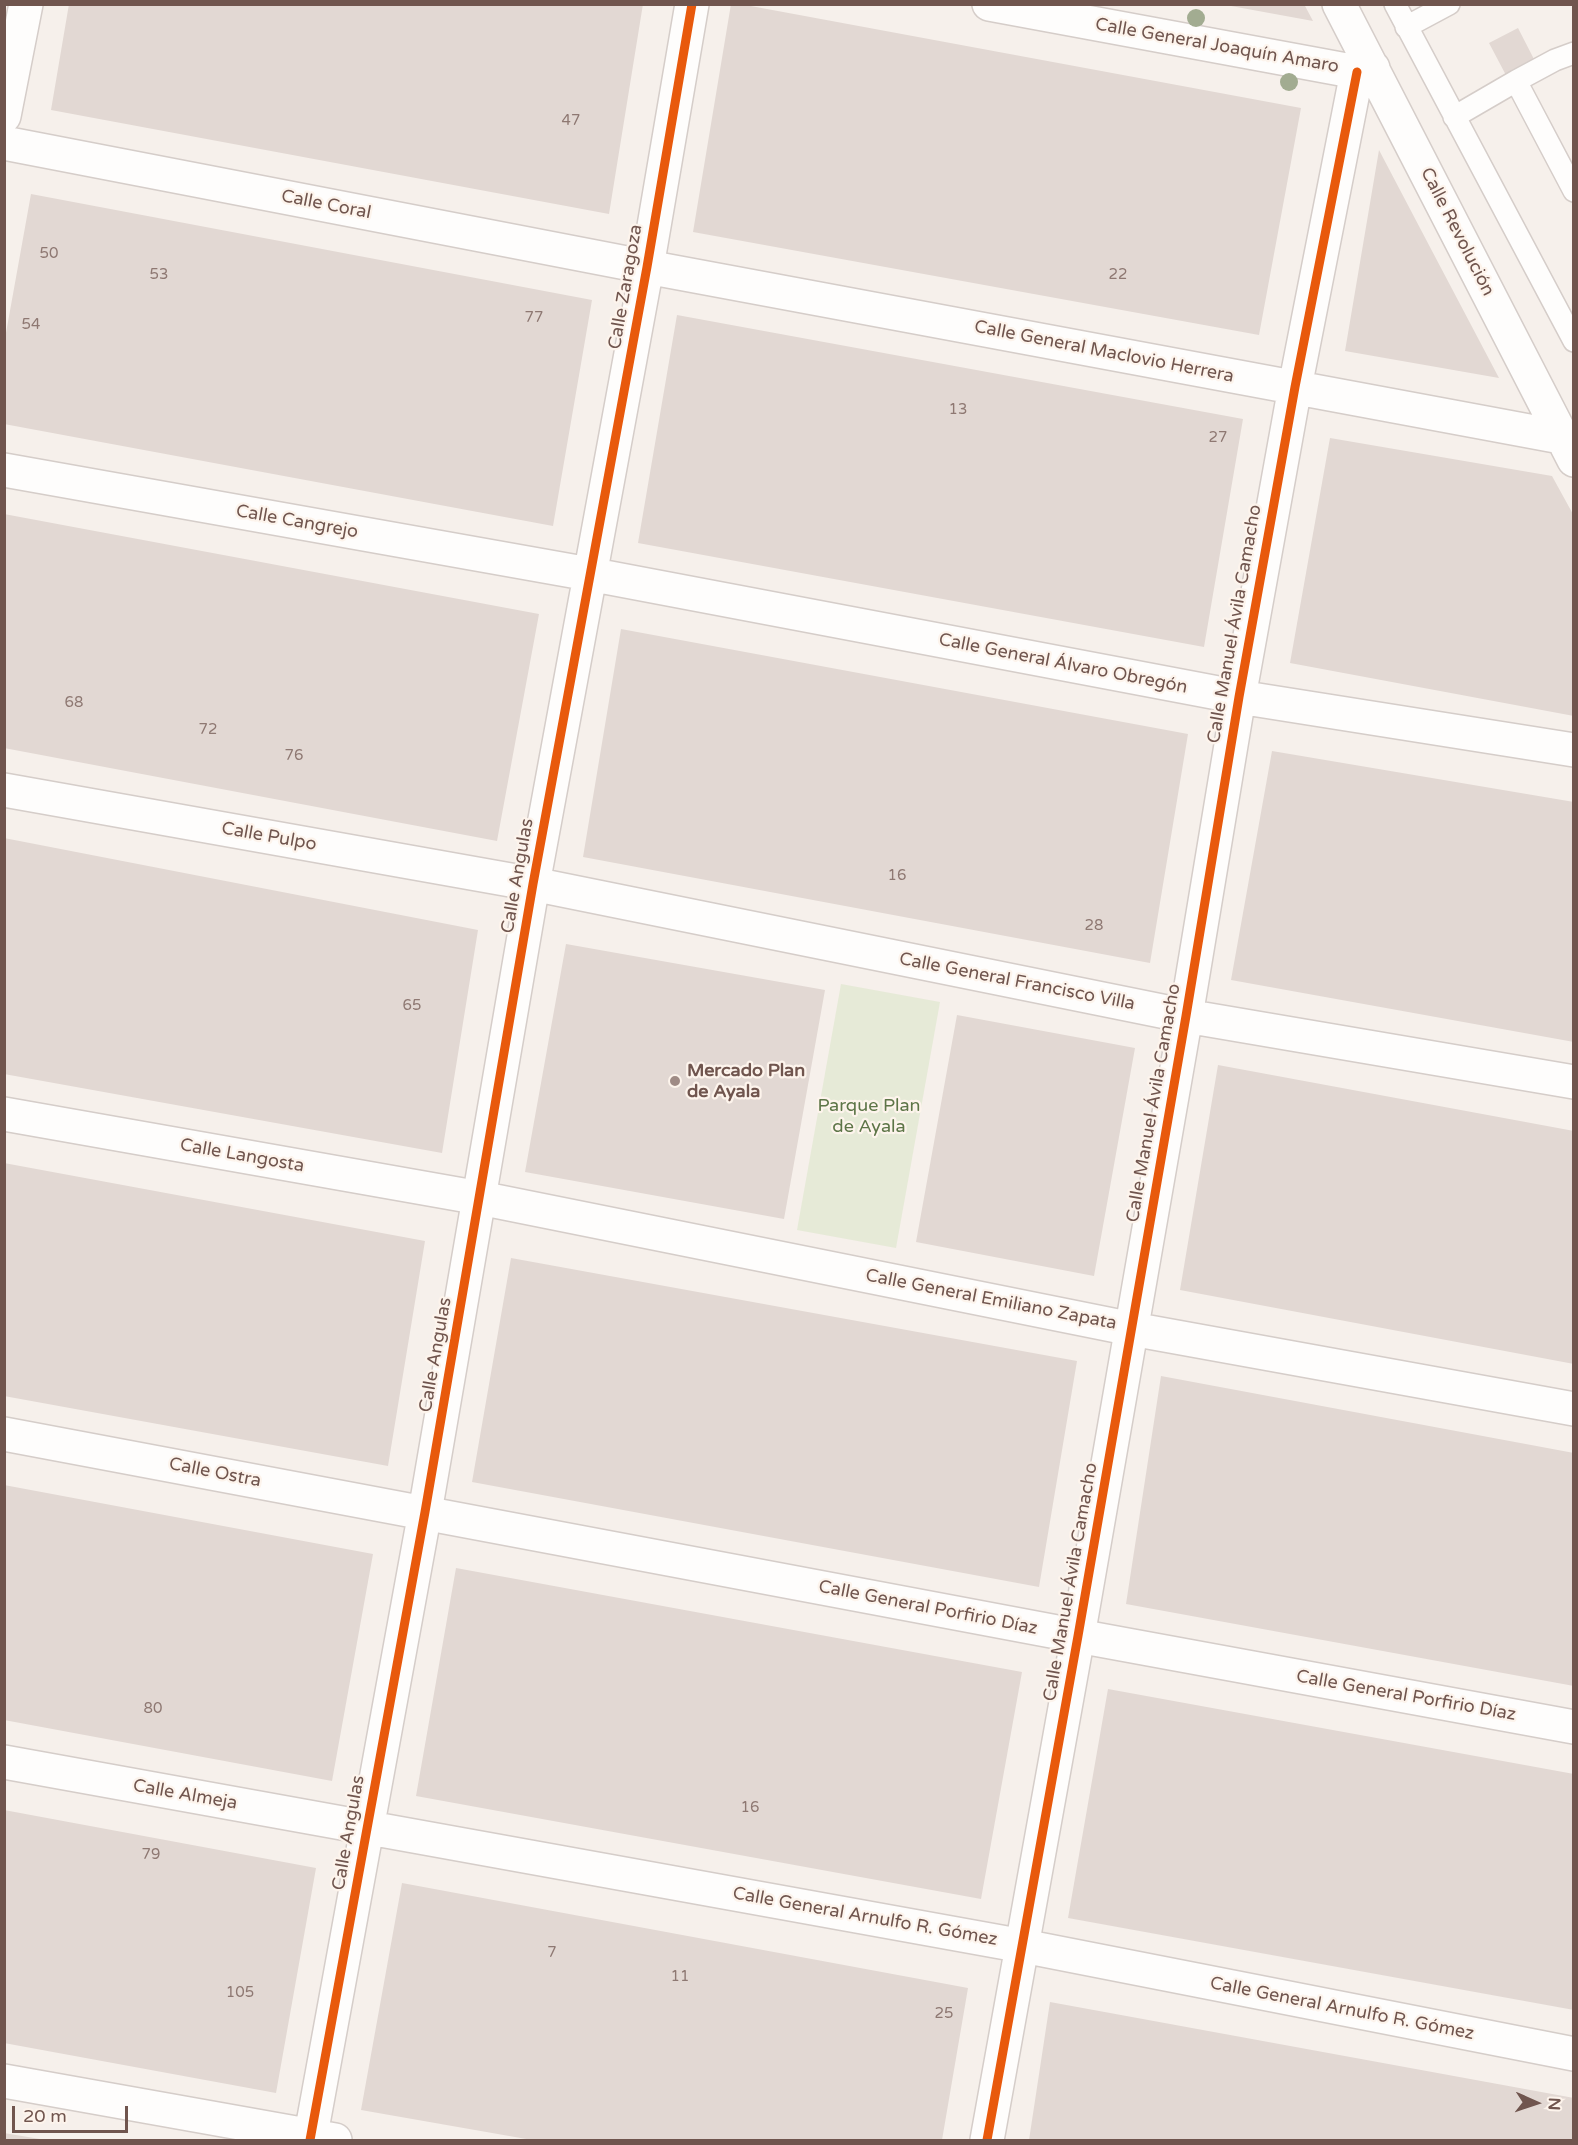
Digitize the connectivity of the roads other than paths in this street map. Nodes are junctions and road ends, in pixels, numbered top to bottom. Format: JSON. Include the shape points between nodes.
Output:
{"nodes":[{"id":1,"x":26,"y":4,"type":"edge"},
{"id":2,"x":692,"y":4,"type":"edge"},
{"id":3,"x":989,"y":4,"type":"edge"},
{"id":4,"x":1339,"y":4,"type":"edge"},
{"id":5,"x":1395,"y":4,"type":"edge"},
{"id":6,"x":1449,"y":4,"type":"edge"},
{"id":7,"x":1406,"y":27,"type":"junction"},
{"id":8,"x":1574,"y":53,"type":"edge"},
{"id":9,"x":1365,"y":70,"type":"junction"},
{"id":10,"x":1516,"y":81,"type":"junction"},
{"id":11,"x":4,"y":116,"type":"edge"},
{"id":12,"x":1454,"y":117,"type":"junction"},
{"id":13,"x":4,"y":143,"type":"edge"},
{"id":14,"x":1574,"y":191,"type":"edge"},
{"id":15,"x":646,"y":267,"type":"junction"},
{"id":16,"x":1574,"y":341,"type":"edge"},
{"id":17,"x":1294,"y":387,"type":"junction"},
{"id":18,"x":1567,"y":449,"type":"edge"},
{"id":19,"x":4,"y":470,"type":"edge"},
{"id":20,"x":589,"y":574,"type":"junction"},
{"id":21,"x":1239,"y":697,"type":"junction"},
{"id":22,"x":1574,"y":750,"type":"edge"},
{"id":23,"x":4,"y":790,"type":"edge"},
{"id":24,"x":533,"y":884,"type":"junction"},
{"id":25,"x":1186,"y":1016,"type":"junction"},
{"id":26,"x":1574,"y":1082,"type":"edge"},
{"id":27,"x":4,"y":1114,"type":"edge"},
{"id":28,"x":480,"y":1198,"type":"junction"},
{"id":29,"x":1132,"y":1329,"type":"junction"},
{"id":30,"x":1574,"y":1409,"type":"edge"},
{"id":31,"x":4,"y":1434,"type":"edge"},
{"id":32,"x":425,"y":1512,"type":"junction"},
{"id":33,"x":1078,"y":1636,"type":"junction"},
{"id":34,"x":1574,"y":1727,"type":"edge"},
{"id":35,"x":4,"y":1762,"type":"edge"},
{"id":36,"x":366,"y":1828,"type":"junction"},
{"id":37,"x":1023,"y":1946,"type":"junction"},
{"id":38,"x":1574,"y":2054,"type":"edge"},
{"id":39,"x":4,"y":2081,"type":"edge"},
{"id":40,"x":318,"y":2139,"type":"edge"},
{"id":41,"x":987,"y":2140,"type":"edge"}],
"edges":[{"from":1,"to":11,"type":"street"},
{"from":2,"to":15,"type":"street","name":"Calle Zaragoza"},
{"from":3,"to":9,"type":"street","name":"Calle General Joaquín Amaro"},
{"from":4,"to":9,"type":"street","name":"Calle Revolución"},
{"from":5,"to":7,"type":"lane"},
{"from":6,"to":7,"type":"lane"},
{"from":7,"to":12,"type":"lane"},
{"from":8,"to":10,"type":"lane"},
{"from":9,"to":17,"type":"street","name":"Calle Manuel Ávila Camacho"},
{"from":9,"to":18,"type":"street","name":"Calle Revolución"},
{"from":10,"to":12,"type":"lane"},
{"from":10,"to":14,"type":"lane"},
{"from":12,"to":16,"type":"lane"},
{"from":13,"to":15,"type":"street","name":"Calle Coral"},
{"from":15,"to":17,"type":"street","name":"Calle General Maclovio Herrera"},
{"from":15,"to":20,"type":"street","name":"Calle Zaragoza"},
{"from":17,"to":18,"type":"street","name":"Calle General Maclovio Herrera"},
{"from":17,"to":21,"type":"street","name":"Calle Manuel Ávila Camacho"},
{"from":19,"to":20,"type":"street","name":"Calle Cangrejo"},
{"from":20,"to":21,"type":"street","name":"Calle General Álvaro Obregón"},
{"from":20,"to":24,"type":"street","name":"Calle Angulas"},
{"from":21,"to":22,"type":"street","name":"Calle General Álvaro Obregón"},
{"from":21,"to":25,"type":"street","name":"Calle Manuel Ávila Camacho"},
{"from":23,"to":24,"type":"street","name":"Calle Pulpo"},
{"from":24,"to":25,"type":"street","name":"Calle General Francisco Villa"},
{"from":24,"to":28,"type":"street","name":"Calle Angulas"},
{"from":25,"to":26,"type":"street","name":"Calle General Francisco Villa"},
{"from":25,"to":29,"type":"street","name":"Calle Manuel Ávila Camacho"},
{"from":27,"to":28,"type":"street","name":"Calle Langosta"},
{"from":28,"to":29,"type":"street","name":"Calle General Emiliano Zapata"},
{"from":28,"to":32,"type":"street","name":"Calle Angulas"},
{"from":29,"to":30,"type":"street","name":"Calle General Emiliano Zapata"},
{"from":29,"to":33,"type":"street","name":"Calle Manuel Ávila Camacho"},
{"from":31,"to":32,"type":"street","name":"Calle Ostra"},
{"from":32,"to":33,"type":"street","name":"Calle General Porfirio Díaz"},
{"from":32,"to":36,"type":"street","name":"Calle Angulas"},
{"from":33,"to":34,"type":"street","name":"Calle General Porfirio Díaz"},
{"from":33,"to":37,"type":"street","name":"Calle Manuel Ávila Camacho"},
{"from":35,"to":36,"type":"street","name":"Calle Almeja"},
{"from":36,"to":37,"type":"street","name":"Calle General Arnulfo R. Gómez"},
{"from":36,"to":40,"type":"street","name":"Calle Angulas"},
{"from":37,"to":38,"type":"street","name":"Calle General Arnulfo R. Gómez"},
{"from":37,"to":41,"type":"street","name":"Calle Manuel Ávila Camacho"},
{"from":39,"to":40,"type":"street"}]}
